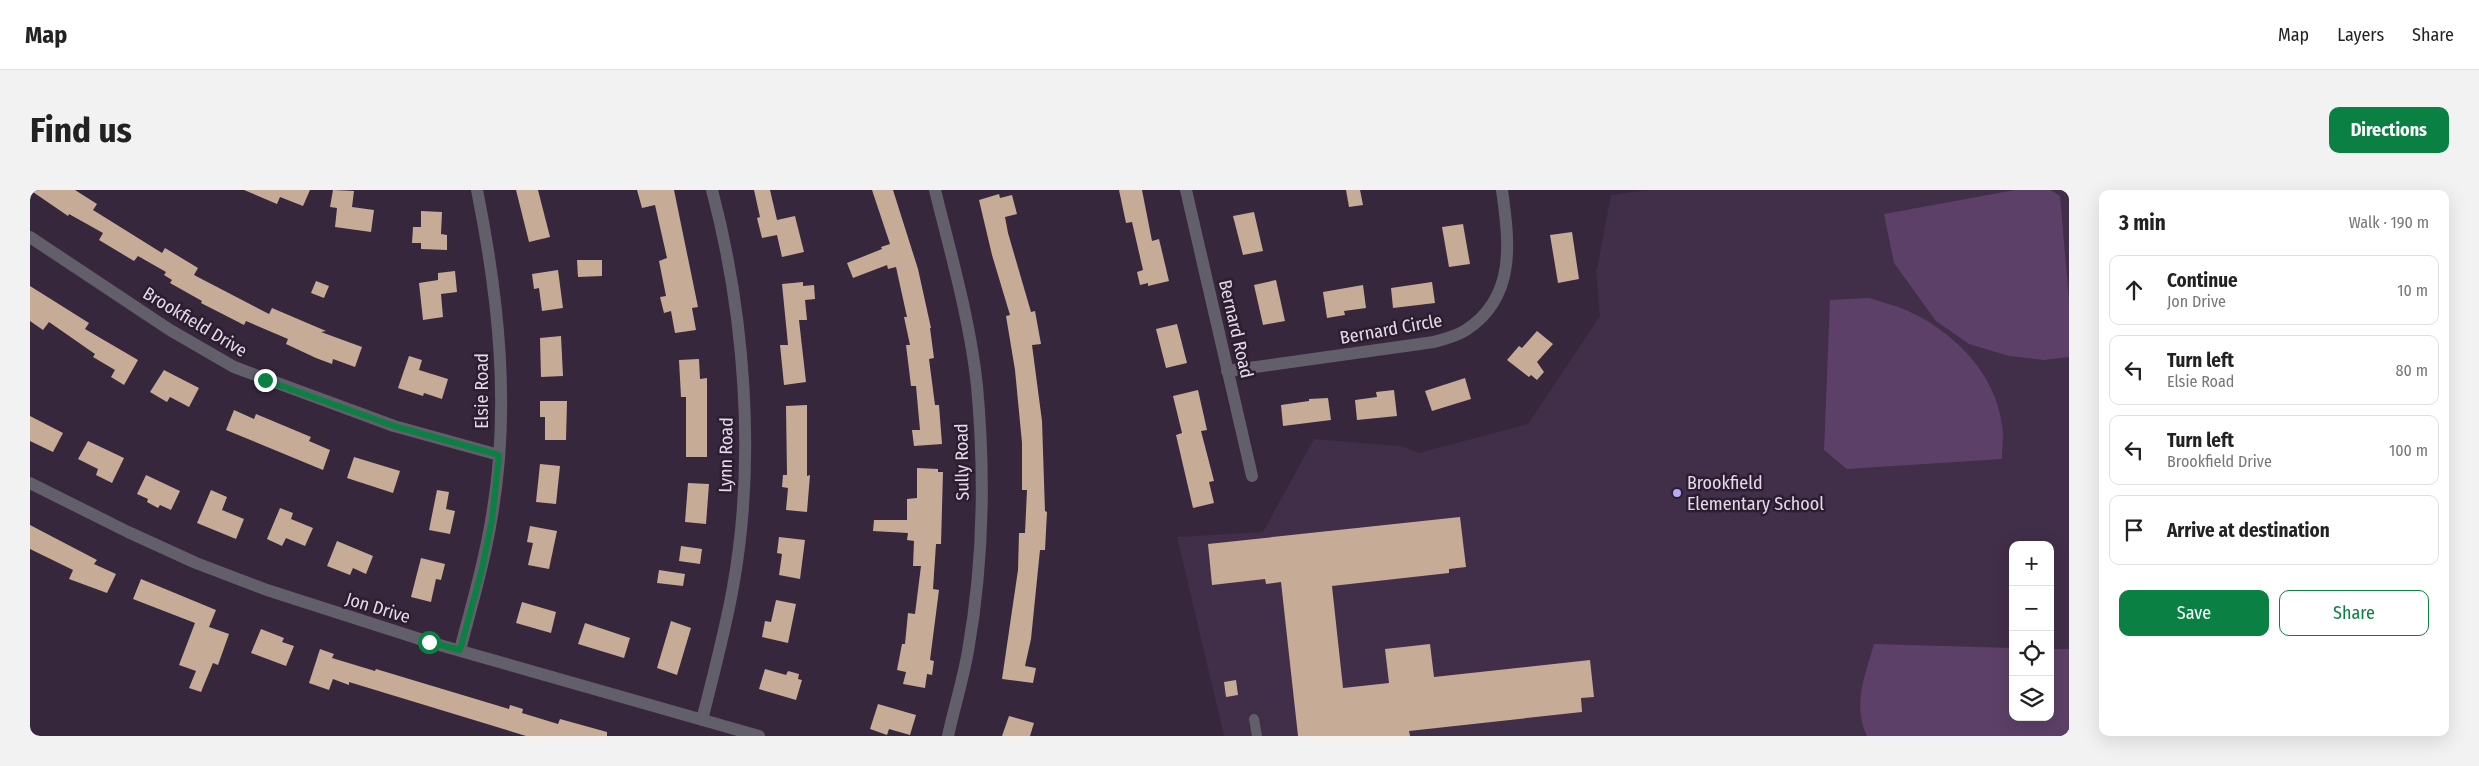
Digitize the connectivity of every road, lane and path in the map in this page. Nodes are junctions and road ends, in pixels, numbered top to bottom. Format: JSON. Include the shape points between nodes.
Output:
{"nodes":[{"id":1,"x":477,"y":190,"type":"edge"},
{"id":2,"x":712,"y":190,"type":"edge"},
{"id":3,"x":935,"y":190,"type":"edge"},
{"id":4,"x":1186,"y":190,"type":"edge"},
{"id":5,"x":1502,"y":190,"type":"edge"},
{"id":6,"x":30,"y":237,"type":"edge"},
{"id":7,"x":1228,"y":372,"type":"junction"},
{"id":8,"x":499,"y":455,"type":"junction"},
{"id":9,"x":1252,"y":476,"type":"dead end"},
{"id":10,"x":30,"y":483,"type":"edge"},
{"id":11,"x":460,"y":650,"type":"junction"},
{"id":12,"x":1254,"y":719,"type":"dead end"},
{"id":13,"x":702,"y":720,"type":"junction"},
{"id":14,"x":759,"y":736,"type":"edge"},
{"id":15,"x":948,"y":736,"type":"edge"},
{"id":16,"x":1257,"y":736,"type":"edge"}],
"edges":[{"from":1,"to":8,"type":"street","name":"Elsie Road","via":[[498,314],[501,383]]},
{"from":2,"to":13,"type":"street","name":"Lynn Road","via":[[731,279],[738,332],[744,397],[743,492],[733,587]]},
{"from":3,"to":15,"type":"street","name":"Sully Road","via":[[969,334],[980,443],[980,514],[968,652]]},
{"from":4,"to":7,"type":"street","name":"Bernard Road"},
{"from":5,"to":7,"type":"street","name":"Bernard Circle","via":[[1507,267],[1501,288],[1491,305],[1465,331],[1434,342]]},
{"from":6,"to":8,"type":"street","name":"Brookfield Drive","via":[[170,330],[234,367],[394,426]]},
{"from":7,"to":9,"type":"street","name":"Bernard Road"},
{"from":8,"to":11,"type":"street","name":"Elsie Road","via":[[487,544]]},
{"from":10,"to":11,"type":"street","name":"Jon Drive","via":[[214,570],[327,610]]},
{"from":11,"to":13,"type":"street","name":"Jon Drive"},
{"from":12,"to":16,"type":"lane"},
{"from":13,"to":14,"type":"street","name":"Jon Drive"}]}
